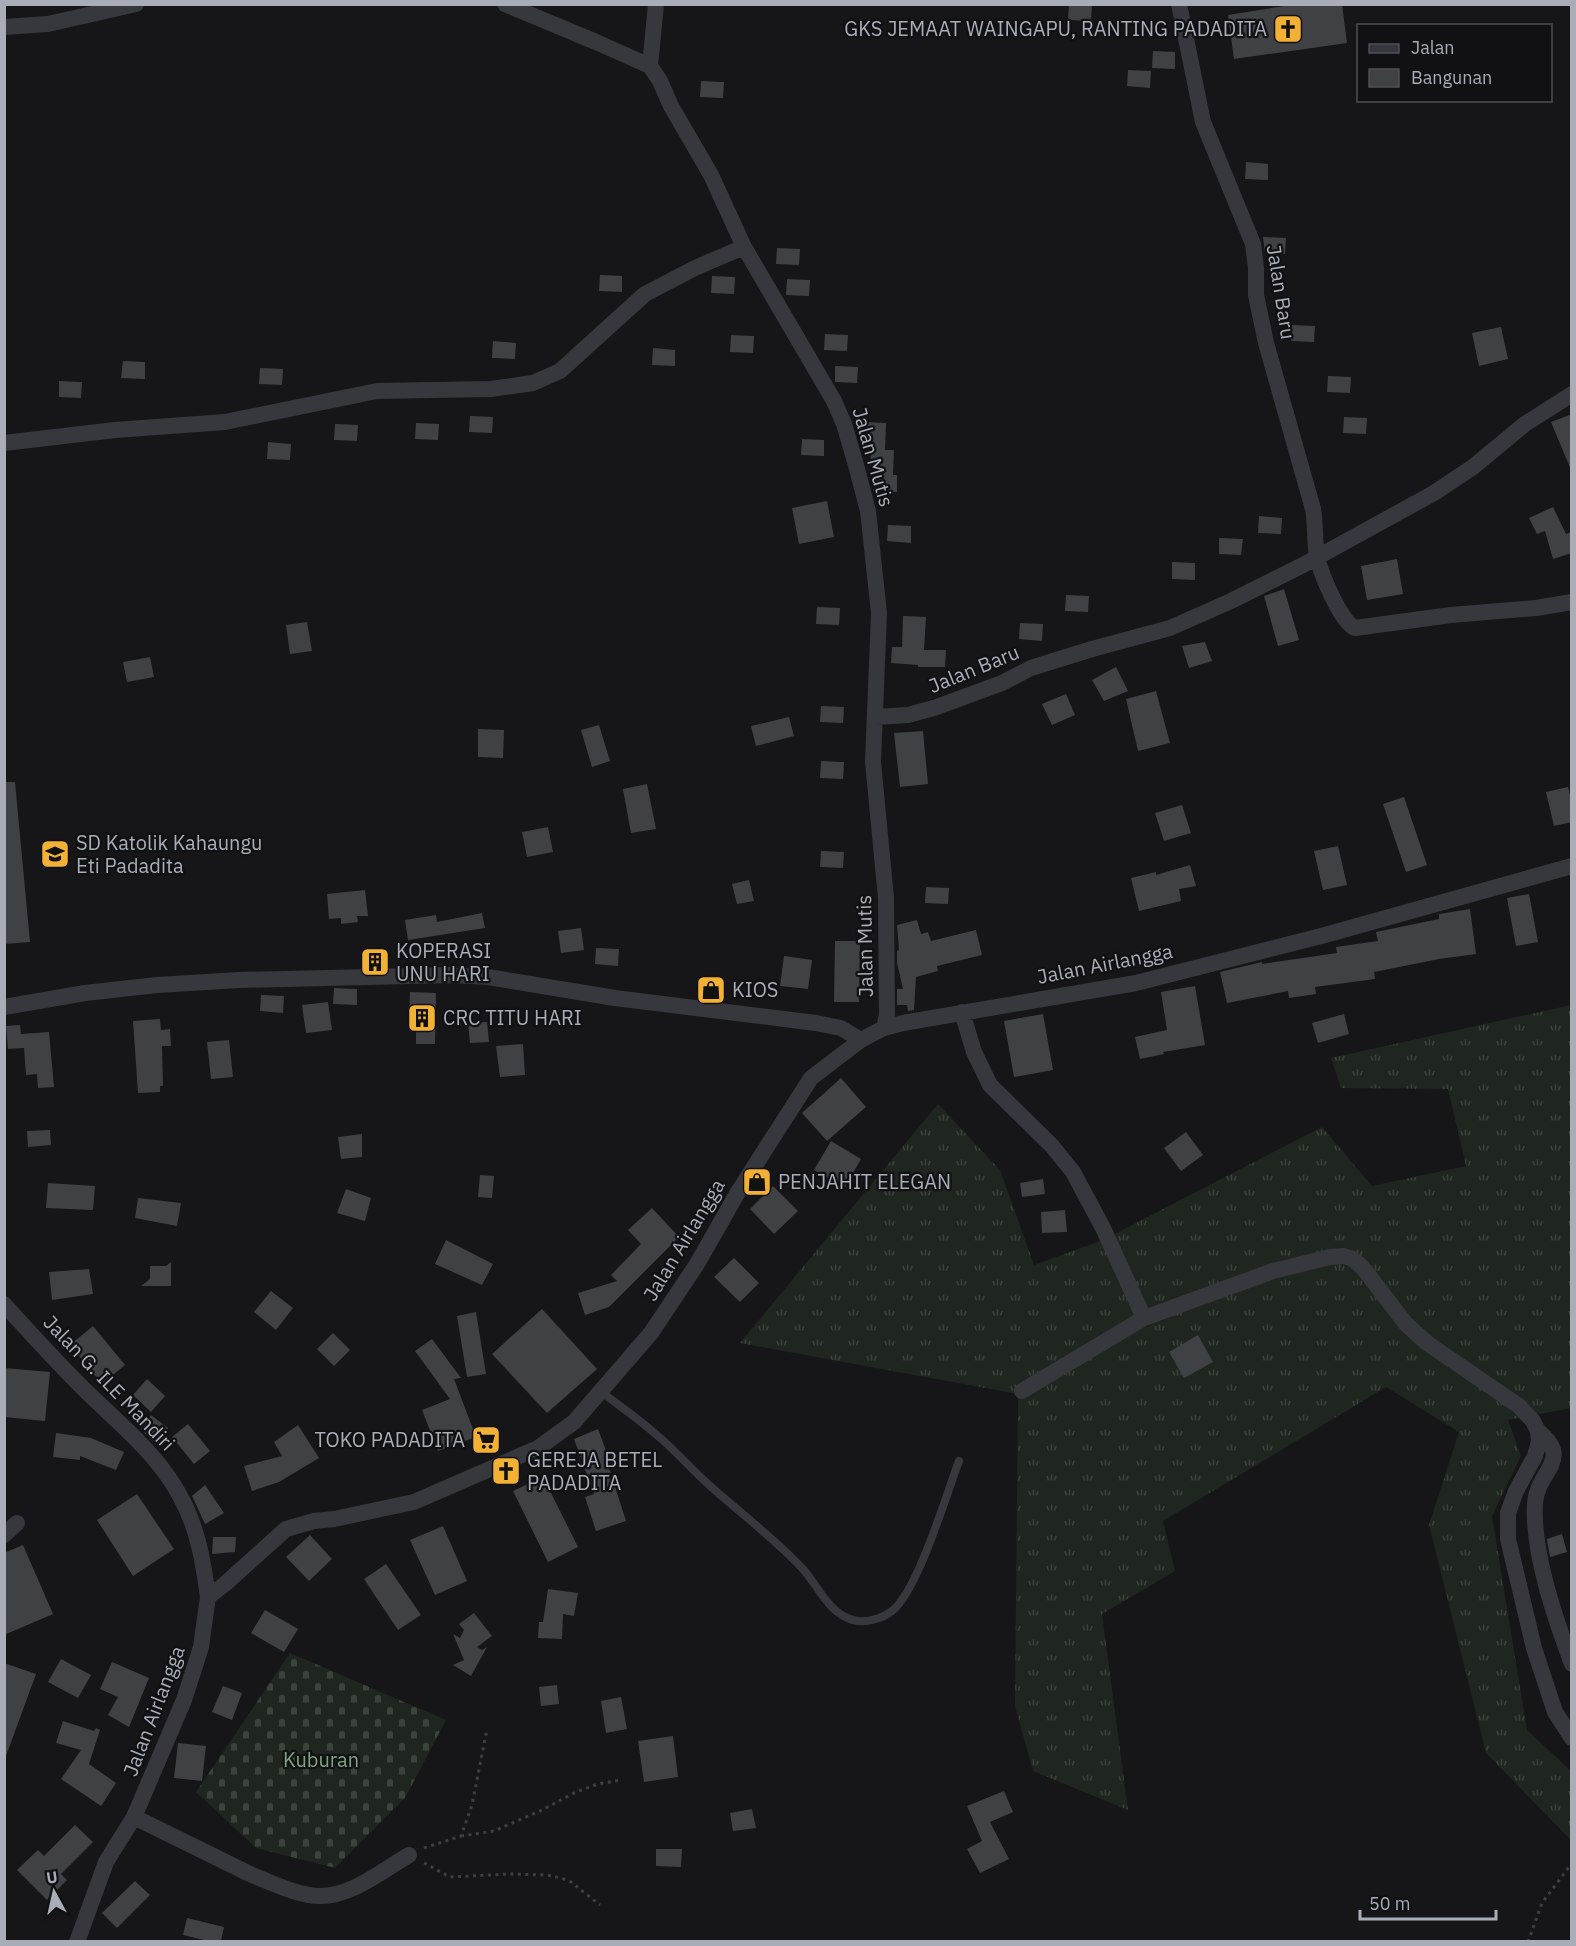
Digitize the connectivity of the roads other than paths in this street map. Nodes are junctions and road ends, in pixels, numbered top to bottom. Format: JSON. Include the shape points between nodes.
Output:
{"nodes":[{"id":1,"x":136,"y":4,"type":"edge"},
{"id":2,"x":505,"y":4,"type":"edge"},
{"id":3,"x":656,"y":4,"type":"edge"},
{"id":4,"x":1179,"y":4,"type":"edge"},
{"id":5,"x":4,"y":27,"type":"edge"},
{"id":6,"x":650,"y":66,"type":"junction"},
{"id":7,"x":744,"y":247,"type":"junction"},
{"id":8,"x":1572,"y":394,"type":"edge"},
{"id":9,"x":4,"y":443,"type":"edge"},
{"id":10,"x":1317,"y":556,"type":"junction"},
{"id":11,"x":1572,"y":602,"type":"edge"},
{"id":12,"x":876,"y":717,"type":"junction"},
{"id":13,"x":1572,"y":866,"type":"edge"},
{"id":14,"x":4,"y":1007,"type":"edge"},
{"id":15,"x":962,"y":1012,"type":"junction"},
{"id":16,"x":884,"y":1028,"type":"junction"},
{"id":17,"x":861,"y":1040,"type":"junction"},
{"id":18,"x":4,"y":1304,"type":"edge"},
{"id":19,"x":1144,"y":1318,"type":"junction"},
{"id":20,"x":600,"y":1391,"type":"junction"},
{"id":21,"x":1022,"y":1391,"type":"dead end"},
{"id":22,"x":1538,"y":1431,"type":"junction"},
{"id":23,"x":959,"y":1461,"type":"dead end"},
{"id":24,"x":17,"y":1523,"type":"dead end"},
{"id":25,"x":4,"y":1535,"type":"edge"},
{"id":26,"x":208,"y":1597,"type":"junction"},
{"id":27,"x":1572,"y":1664,"type":"edge"},
{"id":28,"x":1572,"y":1738,"type":"edge"},
{"id":29,"x":134,"y":1817,"type":"junction"},
{"id":30,"x":409,"y":1855,"type":"road end"},
{"id":31,"x":77,"y":1941,"type":"edge"}],
"edges":[{"from":1,"to":5,"type":"street","via":[[48,24]]},
{"from":2,"to":6,"type":"street"},
{"from":3,"to":6,"type":"street"},
{"from":4,"to":10,"type":"street","name":"Jalan Baru","via":[[1203,122],[1255,253],[1256,295],[1266,344],[1313,508]]},
{"from":6,"to":7,"type":"street","name":"Jalan Mutis","via":[[711,175]]},
{"from":7,"to":9,"type":"street","via":[[645,294],[560,372],[533,382],[491,389],[377,391],[225,422]]},
{"from":7,"to":12,"type":"street","name":"Jalan Mutis","via":[[834,401],[856,465],[868,511],[879,613]]},
{"from":8,"to":10,"type":"street","name":"Jalan Baru","via":[[1525,424],[1434,493]]},
{"from":10,"to":11,"type":"street","via":[[1338,611],[1356,628]]},
{"from":10,"to":12,"type":"street","name":"Jalan Baru","via":[[1170,628],[1048,662],[934,708]]},
{"from":12,"to":16,"type":"street","name":"Jalan Mutis","via":[[873,762],[886,898]]},
{"from":13,"to":15,"type":"street","name":"Jalan Airlangga","via":[[1325,935],[1136,982]]},
{"from":14,"to":17,"type":"street","via":[[157,985],[451,975],[816,1023],[841,1028]]},
{"from":15,"to":16,"type":"street","name":"Jalan Airlangga"},
{"from":15,"to":19,"type":"street","via":[[974,1052],[990,1085],[1073,1172]]},
{"from":16,"to":17,"type":"street","name":"Jalan Airlangga"},
{"from":17,"to":20,"type":"street","name":"Jalan Airlangga","via":[[811,1078],[651,1334]]},
{"from":18,"to":26,"type":"street","name":"Jalan G. ILE Mandiri","via":[[58,1365],[166,1472],[200,1544]]},
{"from":19,"to":21,"type":"street"},
{"from":19,"to":22,"type":"street","via":[[1273,1271],[1344,1256],[1363,1268],[1406,1324],[1427,1343],[1519,1406]]},
{"from":20,"to":23,"type":"lane","via":[[659,1436],[704,1481],[788,1553],[832,1607],[854,1621],[873,1620],[893,1611],[910,1587]]},
{"from":20,"to":26,"type":"street","name":"Jalan Airlangga","via":[[574,1422],[538,1448],[429,1496],[286,1529]]},
{"from":22,"to":27,"type":"street","via":[[1550,1441],[1554,1458],[1535,1502],[1535,1538]]},
{"from":22,"to":28,"type":"street","via":[[1535,1456],[1508,1513],[1508,1539],[1534,1647],[1555,1712]]},
{"from":24,"to":25,"type":"street"},
{"from":26,"to":29,"type":"street","name":"Jalan Airlangga","via":[[194,1672]]},
{"from":29,"to":30,"type":"street","via":[[252,1875],[317,1896],[351,1889]]},
{"from":29,"to":31,"type":"street","name":"Jalan Airlangga","via":[[106,1862]]}]}
